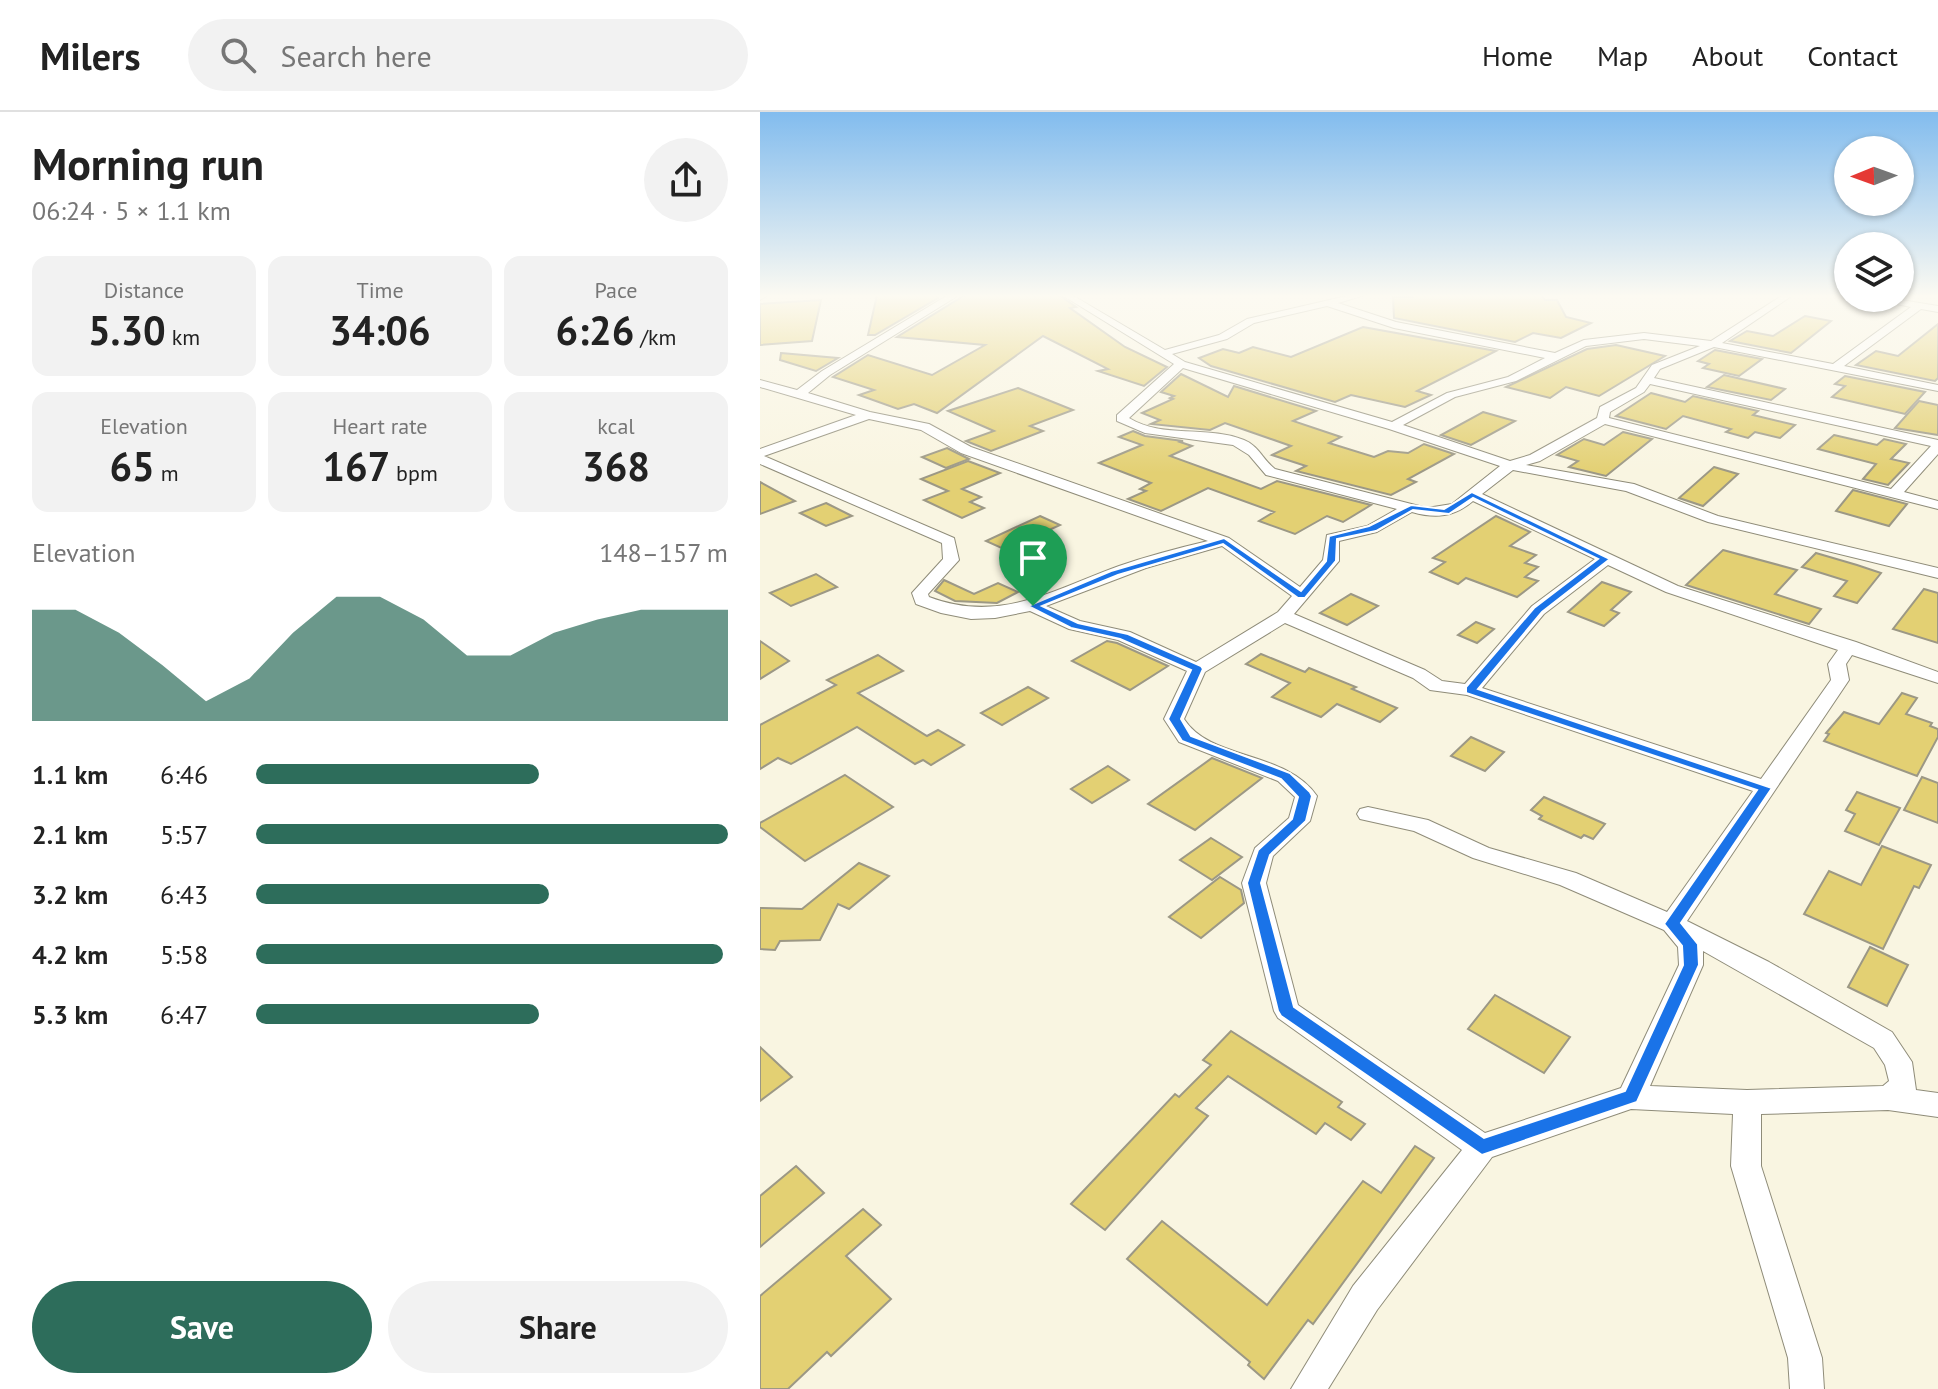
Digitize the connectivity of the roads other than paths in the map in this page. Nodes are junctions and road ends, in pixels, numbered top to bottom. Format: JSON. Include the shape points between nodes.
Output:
{"nodes":[{"id":1,"x":856,"y":355,"type":"edge"},
{"id":2,"x":1166,"y":355,"type":"edge"},
{"id":3,"x":1545,"y":355,"type":"edge"},
{"id":4,"x":1562,"y":355,"type":"edge"},
{"id":5,"x":1687,"y":355,"type":"edge"},
{"id":6,"x":1767,"y":355,"type":"edge"},
{"id":7,"x":1853,"y":355,"type":"edge"},
{"id":8,"x":1557,"y":357,"type":"junction"},
{"id":9,"x":1181,"y":364,"type":"junction"},
{"id":10,"x":1835,"y":368,"type":"junction"},
{"id":11,"x":1648,"y":380,"type":"junction"},
{"id":12,"x":760,"y":383,"type":"edge"},
{"id":13,"x":1938,"y":388,"type":"edge"},
{"id":14,"x":800,"y":394,"type":"junction"},
{"id":15,"x":868,"y":415,"type":"junction"},
{"id":16,"x":1603,"y":420,"type":"junction"},
{"id":17,"x":1393,"y":426,"type":"junction"},
{"id":18,"x":1938,"y":445,"type":"edge"},
{"id":19,"x":760,"y":456,"type":"edge"},
{"id":20,"x":1510,"y":465,"type":"junction"},
{"id":21,"x":1895,"y":493,"type":"junction"},
{"id":22,"x":1472,"y":495,"type":"junction"},
{"id":23,"x":1938,"y":505,"type":"edge"},
{"id":24,"x":1411,"y":507,"type":"junction"},
{"id":25,"x":1224,"y":541,"type":"junction"},
{"id":26,"x":1605,"y":559,"type":"junction"},
{"id":27,"x":1938,"y":573,"type":"edge"},
{"id":28,"x":1302,"y":596,"type":"junction"},
{"id":29,"x":1033,"y":606,"type":"junction"},
{"id":30,"x":1284,"y":616,"type":"junction"},
{"id":31,"x":1850,"y":646,"type":"junction"},
{"id":32,"x":1197,"y":669,"type":"junction"},
{"id":33,"x":1938,"y":678,"type":"edge"},
{"id":34,"x":1470,"y":690,"type":"junction"},
{"id":35,"x":1765,"y":788,"type":"junction"},
{"id":36,"x":1368,"y":814,"type":"dead end"},
{"id":37,"x":1672,"y":924,"type":"junction"},
{"id":38,"x":1631,"y":1097,"type":"junction"},
{"id":39,"x":1888,"y":1098,"type":"junction"},
{"id":40,"x":1747,"y":1102,"type":"junction"},
{"id":41,"x":1938,"y":1105,"type":"edge"},
{"id":42,"x":1482,"y":1147,"type":"junction"},
{"id":43,"x":1308,"y":1389,"type":"edge"},
{"id":44,"x":1807,"y":1389,"type":"edge"}],
"edges":[{"from":1,"to":14,"type":"street"},
{"from":2,"to":9,"type":"street"},
{"from":3,"to":8,"type":"street"},
{"from":4,"to":8,"type":"street"},
{"from":5,"to":11,"type":"street","via":[[1656,367]]},
{"from":6,"to":10,"type":"street"},
{"from":7,"to":10,"type":"street"},
{"from":8,"to":17,"type":"street","via":[[1512,379],[1451,395]]},
{"from":9,"to":17,"type":"street"},
{"from":9,"to":24,"type":"street","via":[[1121,418],[1143,427],[1239,442],[1259,456],[1272,476]]},
{"from":10,"to":13,"type":"street"},
{"from":11,"to":16,"type":"street","via":[[1604,410]]},
{"from":11,"to":18,"type":"street"},
{"from":12,"to":14,"type":"street"},
{"from":14,"to":15,"type":"street"},
{"from":15,"to":19,"type":"street"},
{"from":15,"to":25,"type":"street","via":[[925,427],[966,450]]},
{"from":16,"to":20,"type":"street","via":[[1535,458]]},
{"from":16,"to":21,"type":"street"},
{"from":17,"to":20,"type":"street"},
{"from":18,"to":21,"type":"street"},
{"from":19,"to":29,"type":"street","via":[[949,541],[951,560],[920,593],[934,608],[980,615]]},
{"from":20,"to":22,"type":"street"},
{"from":20,"to":27,"type":"street","via":[[1629,487],[1713,519]]},
{"from":21,"to":23,"type":"street"},
{"from":22,"to":24,"type":"street","via":[[1445,512]]},
{"from":22,"to":26,"type":"street"},
{"from":24,"to":28,"type":"street","via":[[1372,529],[1332,538],[1331,561]]},
{"from":25,"to":28,"type":"street"},
{"from":25,"to":29,"type":"street","via":[[1114,573]]},
{"from":26,"to":31,"type":"street","via":[[1672,589]]},
{"from":26,"to":34,"type":"street","via":[[1538,610]]},
{"from":28,"to":30,"type":"street"},
{"from":29,"to":32,"type":"street","via":[[1075,625],[1124,636]]},
{"from":30,"to":32,"type":"street"},
{"from":30,"to":34,"type":"street","via":[[1437,686]]},
{"from":31,"to":33,"type":"street"},
{"from":31,"to":35,"type":"street","via":[[1837,664],[1840,680]]},
{"from":32,"to":42,"type":"street","via":[[1174,719],[1186,738],[1285,776],[1306,796],[1299,821],[1263,853],[1254,883],[1287,1011]]},
{"from":34,"to":35,"type":"street"},
{"from":35,"to":37,"type":"street"},
{"from":36,"to":37,"type":"street","via":[[1420,825]]},
{"from":37,"to":38,"type":"street","via":[[1690,944],[1691,965]]},
{"from":37,"to":39,"type":"street","via":[[1883,1040],[1898,1062],[1904,1086]]},
{"from":38,"to":40,"type":"street"},
{"from":38,"to":42,"type":"street"},
{"from":39,"to":40,"type":"street"},
{"from":39,"to":41,"type":"street"},
{"from":40,"to":44,"type":"street","via":[[1746,1166],[1805,1358]]},
{"from":42,"to":43,"type":"street","via":[[1365,1298]]}]}
